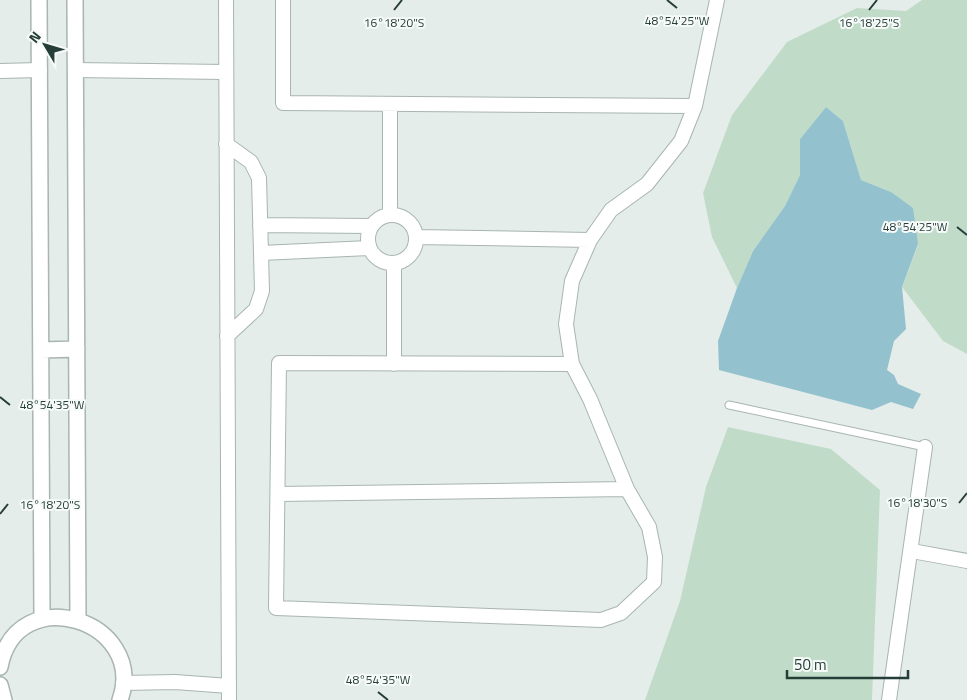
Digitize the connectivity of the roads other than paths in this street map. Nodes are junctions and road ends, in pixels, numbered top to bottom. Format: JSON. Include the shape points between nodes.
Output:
{"nodes":[{"id":1,"x":40,"y":0,"type":"edge"},
{"id":2,"x":75,"y":0,"type":"edge"},
{"id":3,"x":226,"y":0,"type":"edge"},
{"id":4,"x":283,"y":0,"type":"edge"},
{"id":5,"x":717,"y":0,"type":"edge"},
{"id":6,"x":40,"y":70,"type":"junction"},
{"id":7,"x":75,"y":70,"type":"junction"},
{"id":8,"x":0,"y":71,"type":"edge"},
{"id":9,"x":226,"y":72,"type":"junction"},
{"id":10,"x":390,"y":104,"type":"junction"},
{"id":11,"x":695,"y":106,"type":"junction"},
{"id":12,"x":226,"y":144,"type":"junction"},
{"id":13,"x":390,"y":215,"type":"junction"},
{"id":14,"x":260,"y":225,"type":"junction"},
{"id":15,"x":371,"y":226,"type":"junction"},
{"id":16,"x":416,"y":237,"type":"junction"},
{"id":17,"x":590,"y":240,"type":"junction"},
{"id":18,"x":369,"y":248,"type":"junction"},
{"id":19,"x":261,"y":253,"type":"junction"},
{"id":20,"x":394,"y":263,"type":"junction"},
{"id":21,"x":227,"y":336,"type":"junction"},
{"id":22,"x":77,"y":349,"type":"junction"},
{"id":23,"x":41,"y":350,"type":"junction"},
{"id":24,"x":394,"y":364,"type":"junction"},
{"id":25,"x":572,"y":364,"type":"junction"},
{"id":26,"x":729,"y":405,"type":"dead end"},
{"id":27,"x":926,"y":447,"type":"joint"},
{"id":28,"x":627,"y":489,"type":"junction"},
{"id":29,"x":278,"y":494,"type":"junction"},
{"id":30,"x":912,"y":551,"type":"junction"},
{"id":31,"x":967,"y":561,"type":"edge"},
{"id":32,"x":42,"y":619,"type":"junction"},
{"id":33,"x":78,"y":620,"type":"junction"},
{"id":34,"x":0,"y":668,"type":"edge"},
{"id":35,"x":123,"y":684,"type":"junction"},
{"id":36,"x":0,"y":686,"type":"edge"},
{"id":37,"x":229,"y":686,"type":"junction"},
{"id":38,"x":4,"y":700,"type":"edge"},
{"id":39,"x":120,"y":700,"type":"edge"},
{"id":40,"x":229,"y":700,"type":"edge"},
{"id":41,"x":889,"y":700,"type":"edge"}],
"edges":[{"from":1,"to":6,"type":"street"},
{"from":2,"to":7,"type":"street"},
{"from":3,"to":9,"type":"street"},
{"from":4,"to":10,"type":"street","via":[[283,103]]},
{"from":5,"to":11,"type":"street"},
{"from":6,"to":8,"type":"street"},
{"from":6,"to":23,"type":"street"},
{"from":7,"to":9,"type":"street"},
{"from":7,"to":22,"type":"street"},
{"from":9,"to":12,"type":"street"},
{"from":10,"to":11,"type":"street"},
{"from":10,"to":13,"type":"street"},
{"from":11,"to":17,"type":"street","via":[[681,141],[647,184],[612,210]]},
{"from":12,"to":14,"type":"street","via":[[251,162],[257,171]]},
{"from":12,"to":21,"type":"street"},
{"from":13,"to":15,"type":"street","via":[[376,220]]},
{"from":13,"to":16,"type":"street","via":[[405,218]]},
{"from":14,"to":15,"type":"street"},
{"from":14,"to":19,"type":"street"},
{"from":15,"to":18,"type":"street"},
{"from":16,"to":17,"type":"street"},
{"from":16,"to":20,"type":"street","via":[[412,252]]},
{"from":17,"to":25,"type":"street","via":[[572,281],[566,324]]},
{"from":18,"to":19,"type":"street"},
{"from":18,"to":20,"type":"street","via":[[379,260]]},
{"from":19,"to":21,"type":"street","via":[[262,292],[259,303],[252,314]]},
{"from":20,"to":24,"type":"street"},
{"from":21,"to":37,"type":"street"},
{"from":22,"to":23,"type":"street"},
{"from":22,"to":33,"type":"street"},
{"from":23,"to":32,"type":"street"},
{"from":24,"to":25,"type":"street"},
{"from":24,"to":29,"type":"street","via":[[279,363]]},
{"from":25,"to":28,"type":"street"},
{"from":26,"to":27,"type":"lane"},
{"from":27,"to":30,"type":"street"},
{"from":28,"to":29,"type":"street"},
{"from":28,"to":29,"type":"street","via":[[649,527],[655,557],[654,582],[621,613],[602,620],[276,608]]},
{"from":30,"to":31,"type":"street"},
{"from":30,"to":41,"type":"street"},
{"from":32,"to":33,"type":"street","via":[[66,617]]},
{"from":32,"to":34,"type":"street","via":[[13,638]]},
{"from":33,"to":35,"type":"street","via":[[100,631],[108,640],[120,662]]},
{"from":35,"to":37,"type":"street","via":[[175,682]]},
{"from":35,"to":39,"type":"street"},
{"from":36,"to":38,"type":"street"},
{"from":37,"to":40,"type":"street"}]}
